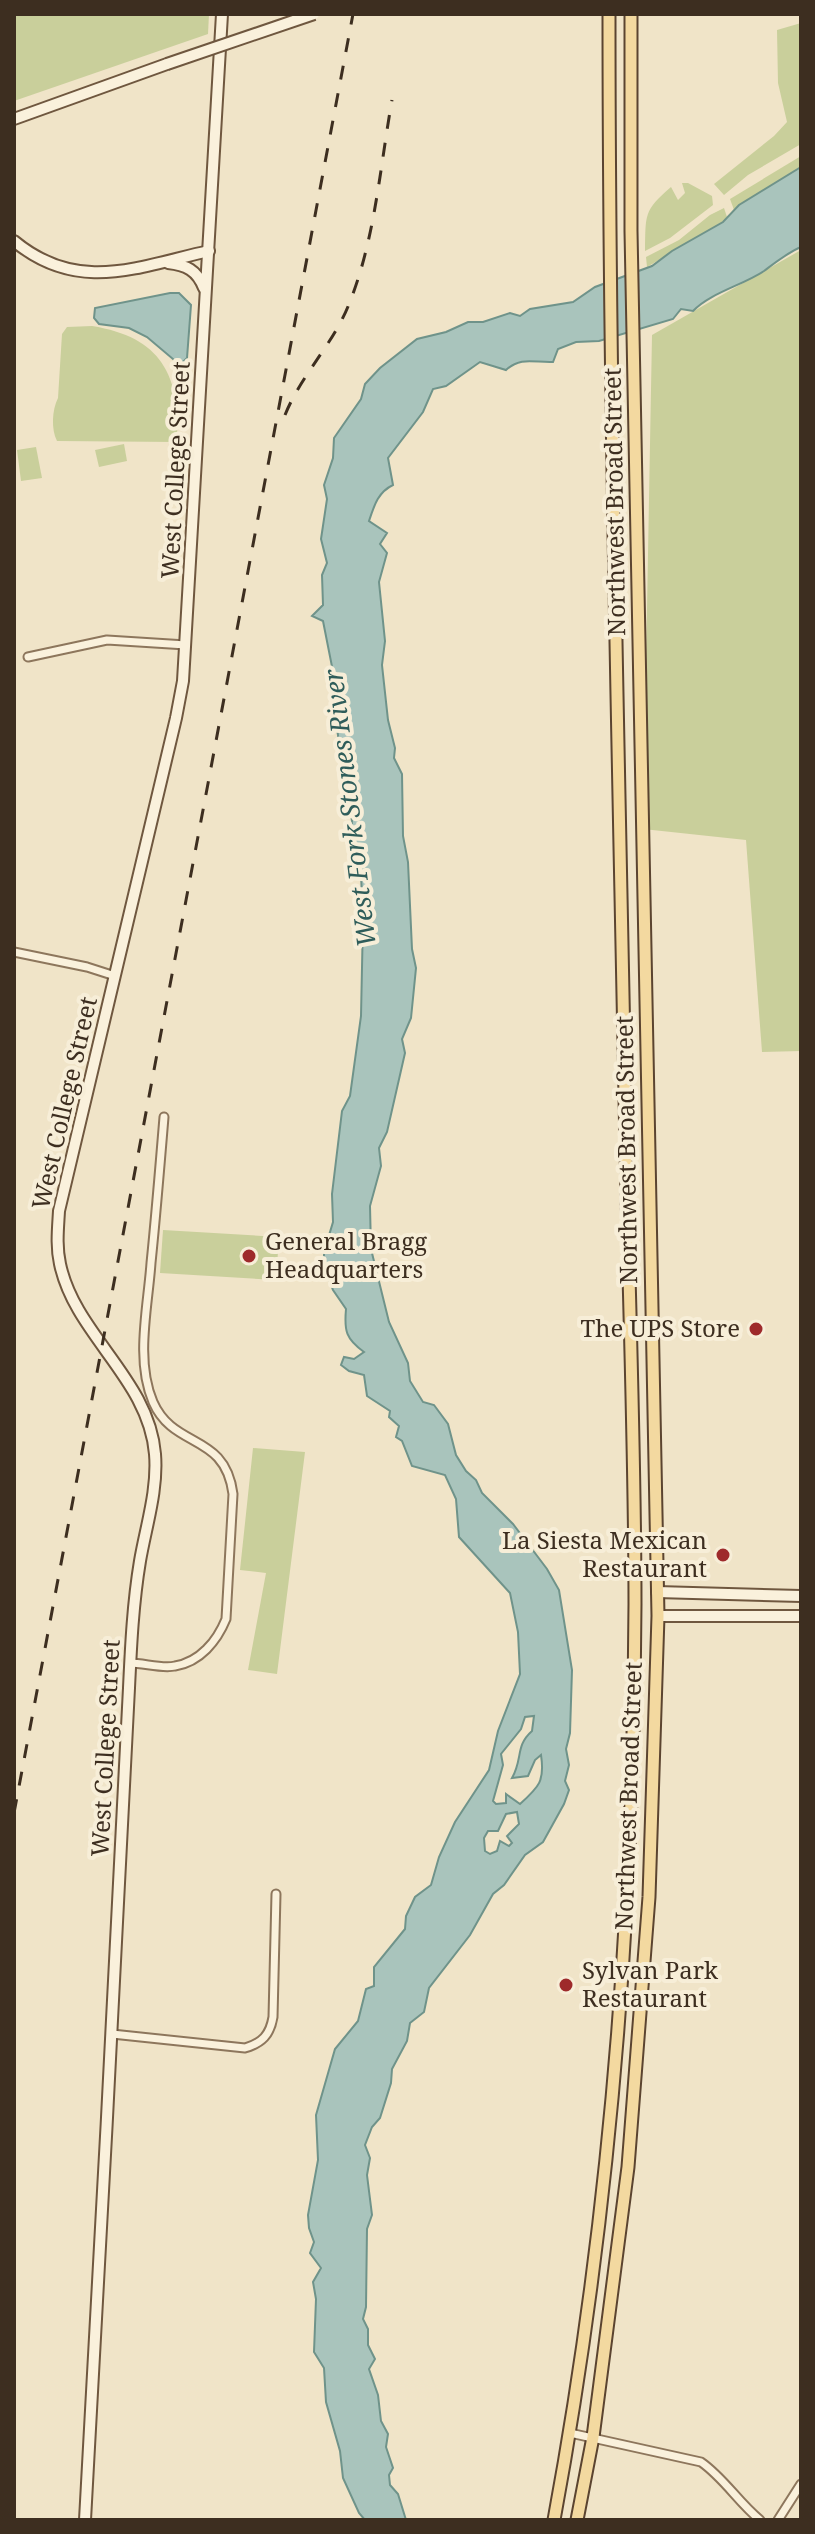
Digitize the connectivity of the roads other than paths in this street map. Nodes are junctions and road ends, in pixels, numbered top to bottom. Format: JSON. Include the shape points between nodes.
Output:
{"nodes":[{"id":1,"x":222,"y":14,"type":"edge"},
{"id":2,"x":314,"y":14,"type":"edge"},
{"id":3,"x":609,"y":14,"type":"edge"},
{"id":4,"x":631,"y":14,"type":"edge"},
{"id":5,"x":14,"y":119,"type":"edge"},
{"id":6,"x":14,"y":241,"type":"edge"},
{"id":7,"x":209,"y":251,"type":"junction"},
{"id":8,"x":158,"y":262,"type":"junction"},
{"id":9,"x":206,"y":293,"type":"junction"},
{"id":10,"x":186,"y":645,"type":"junction"},
{"id":11,"x":28,"y":657,"type":"dead end"},
{"id":12,"x":618,"y":703,"type":"junction"},
{"id":13,"x":641,"y":703,"type":"junction"},
{"id":14,"x":643,"y":829,"type":"junction"},
{"id":15,"x":620,"y":830,"type":"junction"},
{"id":16,"x":14,"y":952,"type":"edge"},
{"id":17,"x":115,"y":976,"type":"junction"},
{"id":18,"x":164,"y":1117,"type":"dead end"},
{"id":19,"x":626,"y":1145,"type":"junction"},
{"id":20,"x":649,"y":1145,"type":"junction"},
{"id":21,"x":628,"y":1262,"type":"junction"},
{"id":22,"x":651,"y":1263,"type":"junction"},
{"id":23,"x":630,"y":1351,"type":"junction"},
{"id":24,"x":653,"y":1351,"type":"junction"},
{"id":25,"x":657,"y":1592,"type":"junction"},
{"id":26,"x":801,"y":1596,"type":"edge"},
{"id":27,"x":635,"y":1604,"type":"junction"},
{"id":28,"x":658,"y":1616,"type":"junction"},
{"id":29,"x":801,"y":1616,"type":"edge"},
{"id":30,"x":130,"y":1663,"type":"junction"},
{"id":31,"x":276,"y":1894,"type":"dead end"},
{"id":32,"x":627,"y":1896,"type":"junction"},
{"id":33,"x":649,"y":1897,"type":"junction"},
{"id":34,"x":112,"y":2034,"type":"junction"},
{"id":35,"x":616,"y":2070,"type":"junction"},
{"id":36,"x":637,"y":2071,"type":"junction"},
{"id":37,"x":593,"y":2270,"type":"junction"},
{"id":38,"x":616,"y":2272,"type":"junction"},
{"id":39,"x":584,"y":2335,"type":"junction"},
{"id":40,"x":607,"y":2339,"type":"junction"},
{"id":41,"x":570,"y":2433,"type":"junction"},
{"id":42,"x":593,"y":2437,"type":"junction"},
{"id":43,"x":801,"y":2484,"type":"edge"},
{"id":44,"x":85,"y":2520,"type":"edge"},
{"id":45,"x":554,"y":2520,"type":"edge"},
{"id":46,"x":577,"y":2520,"type":"edge"},
{"id":47,"x":760,"y":2520,"type":"edge"},
{"id":48,"x":778,"y":2520,"type":"edge"}],
"edges":[{"from":1,"to":7,"type":"street","name":"West College Street"},
{"from":2,"to":5,"type":"street","bridge":true},
{"from":3,"to":12,"type":"main road","name":"Northwest Broad Street"},
{"from":4,"to":13,"type":"main road","name":"Northwest Broad Street"},
{"from":6,"to":8,"type":"street","via":[[63,269],[99,274]]},
{"from":7,"to":8,"type":"street"},
{"from":7,"to":9,"type":"street","name":"West College Street"},
{"from":8,"to":9,"type":"street","via":[[194,271]]},
{"from":9,"to":10,"type":"street","name":"West College Street"},
{"from":10,"to":11,"type":"street","via":[[107,640]]},
{"from":10,"to":17,"type":"street","name":"West College Street","via":[[176,718]]},
{"from":12,"to":13,"type":"main road"},
{"from":12,"to":15,"type":"main road","name":"Northwest Broad Street"},
{"from":13,"to":14,"type":"main road","name":"Northwest Broad Street"},
{"from":14,"to":15,"type":"main road"},
{"from":14,"to":20,"type":"main road","name":"Northwest Broad Street"},
{"from":15,"to":19,"type":"main road","name":"Northwest Broad Street"},
{"from":16,"to":17,"type":"street"},
{"from":17,"to":30,"type":"street","name":"West College Street","via":[[56,1243],[67,1288],[140,1402],[155,1454]]},
{"from":18,"to":30,"type":"street","via":[[144,1352],[160,1416],[173,1430],[209,1447],[231,1476],[226,1619],[217,1639],[195,1659],[174,1667]]},
{"from":19,"to":20,"type":"main road"},
{"from":19,"to":21,"type":"main road","name":"Northwest Broad Street"},
{"from":20,"to":22,"type":"main road","name":"Northwest Broad Street"},
{"from":21,"to":22,"type":"main road"},
{"from":21,"to":23,"type":"main road","name":"Northwest Broad Street"},
{"from":22,"to":24,"type":"main road","name":"Northwest Broad Street"},
{"from":23,"to":24,"type":"main road"},
{"from":23,"to":27,"type":"main road","name":"Northwest Broad Street"},
{"from":24,"to":25,"type":"main road","name":"Northwest Broad Street"},
{"from":25,"to":26,"type":"street"},
{"from":25,"to":27,"type":"main road"},
{"from":25,"to":28,"type":"main road","name":"Northwest Broad Street"},
{"from":27,"to":28,"type":"main road"},
{"from":27,"to":32,"type":"main road","name":"Northwest Broad Street"},
{"from":28,"to":29,"type":"street"},
{"from":28,"to":33,"type":"main road","name":"Northwest Broad Street"},
{"from":30,"to":34,"type":"street","name":"West College Street"},
{"from":31,"to":34,"type":"street","via":[[273,2017],[271,2029],[257,2045]]},
{"from":32,"to":33,"type":"main road"},
{"from":32,"to":35,"type":"main road","name":"Northwest Broad Street"},
{"from":33,"to":36,"type":"main road","name":"Northwest Broad Street"},
{"from":34,"to":44,"type":"street","name":"West College Street"},
{"from":35,"to":36,"type":"main road"},
{"from":35,"to":37,"type":"main road","name":"Northwest Broad Street"},
{"from":36,"to":38,"type":"main road","name":"Northwest Broad Street"},
{"from":37,"to":38,"type":"main road"},
{"from":37,"to":39,"type":"main road","name":"Northwest Broad Street"},
{"from":38,"to":40,"type":"main road","name":"Northwest Broad Street"},
{"from":39,"to":40,"type":"main road"},
{"from":39,"to":41,"type":"main road","name":"Northwest Broad Street"},
{"from":40,"to":42,"type":"main road","name":"Northwest Broad Street"},
{"from":41,"to":42,"type":"street"},
{"from":41,"to":45,"type":"main road","name":"Northwest Broad Street"},
{"from":42,"to":46,"type":"main road","name":"Northwest Broad Street"},
{"from":42,"to":47,"type":"street","via":[[701,2462]]},
{"from":43,"to":48,"type":"street"}]}
